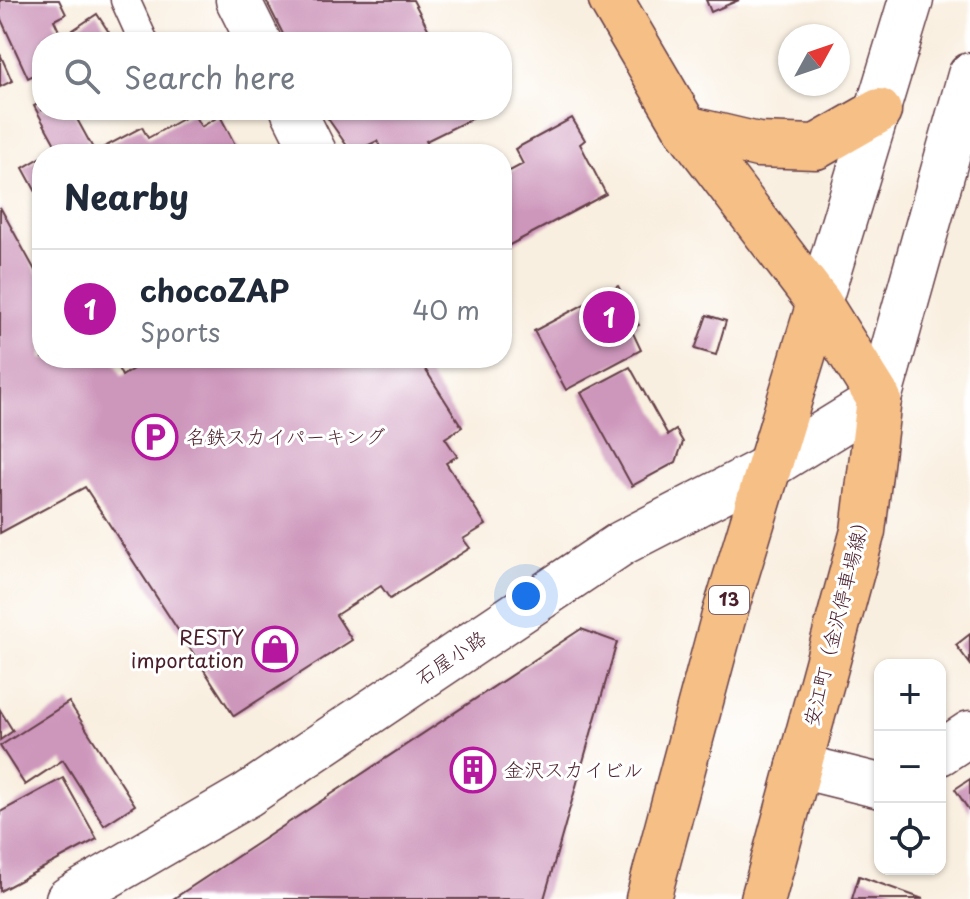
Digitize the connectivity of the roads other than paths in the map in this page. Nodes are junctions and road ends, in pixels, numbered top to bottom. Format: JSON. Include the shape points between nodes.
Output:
{"nodes":[{"id":1,"x":125,"y":0,"type":"edge"},
{"id":2,"x":238,"y":0,"type":"edge"},
{"id":3,"x":611,"y":0,"type":"edge"},
{"id":4,"x":911,"y":0,"type":"edge"},
{"id":5,"x":139,"y":32,"type":"edge"},
{"id":6,"x":254,"y":32,"type":"edge"},
{"id":7,"x":970,"y":75,"type":"edge"},
{"id":8,"x":879,"y":111,"type":"junction"},
{"id":9,"x":298,"y":120,"type":"edge"},
{"id":10,"x":686,"y":128,"type":"junction"},
{"id":11,"x":310,"y":144,"type":"edge"},
{"id":12,"x":958,"y":160,"type":"edge"},
{"id":13,"x":819,"y":303,"type":"junction"},
{"id":14,"x":879,"y":399,"type":"junction"},
{"id":15,"x":767,"y":468,"type":"junction"},
{"id":16,"x":970,"y":733,"type":"edge"},
{"id":17,"x":946,"y":749,"type":"edge"},
{"id":18,"x":799,"y":766,"type":"junction"},
{"id":19,"x":874,"y":785,"type":"edge"},
{"id":20,"x":68,"y":899,"type":"edge"},
{"id":21,"x":648,"y":899,"type":"edge"},
{"id":22,"x":763,"y":899,"type":"edge"}],
"edges":[{"from":1,"to":5,"type":"lane"},
{"from":2,"to":6,"type":"street"},
{"from":3,"to":10,"type":"main road"},
{"from":4,"to":8,"type":"street"},
{"from":7,"to":12,"type":"street"},
{"from":8,"to":10,"type":"main road","via":[[816,147],[758,145]]},
{"from":8,"to":13,"type":"street"},
{"from":9,"to":11,"type":"street"},
{"from":10,"to":13,"type":"main road"},
{"from":12,"to":14,"type":"street"},
{"from":13,"to":14,"type":"main road"},
{"from":13,"to":15,"type":"main road","number":"13"},
{"from":14,"to":15,"type":"street","name":"石屋小路"},
{"from":14,"to":18,"type":"main road","name":"安江町（金沢停車場線）","via":[[863,531]]},
{"from":15,"to":20,"type":"street","name":"石屋小路","via":[[622,543],[247,795]]},
{"from":15,"to":21,"type":"main road","number":"13"},
{"from":16,"to":17,"type":"street"},
{"from":18,"to":19,"type":"street"},
{"from":18,"to":22,"type":"main road","name":"安江町（金沢停車場線）"}]}
